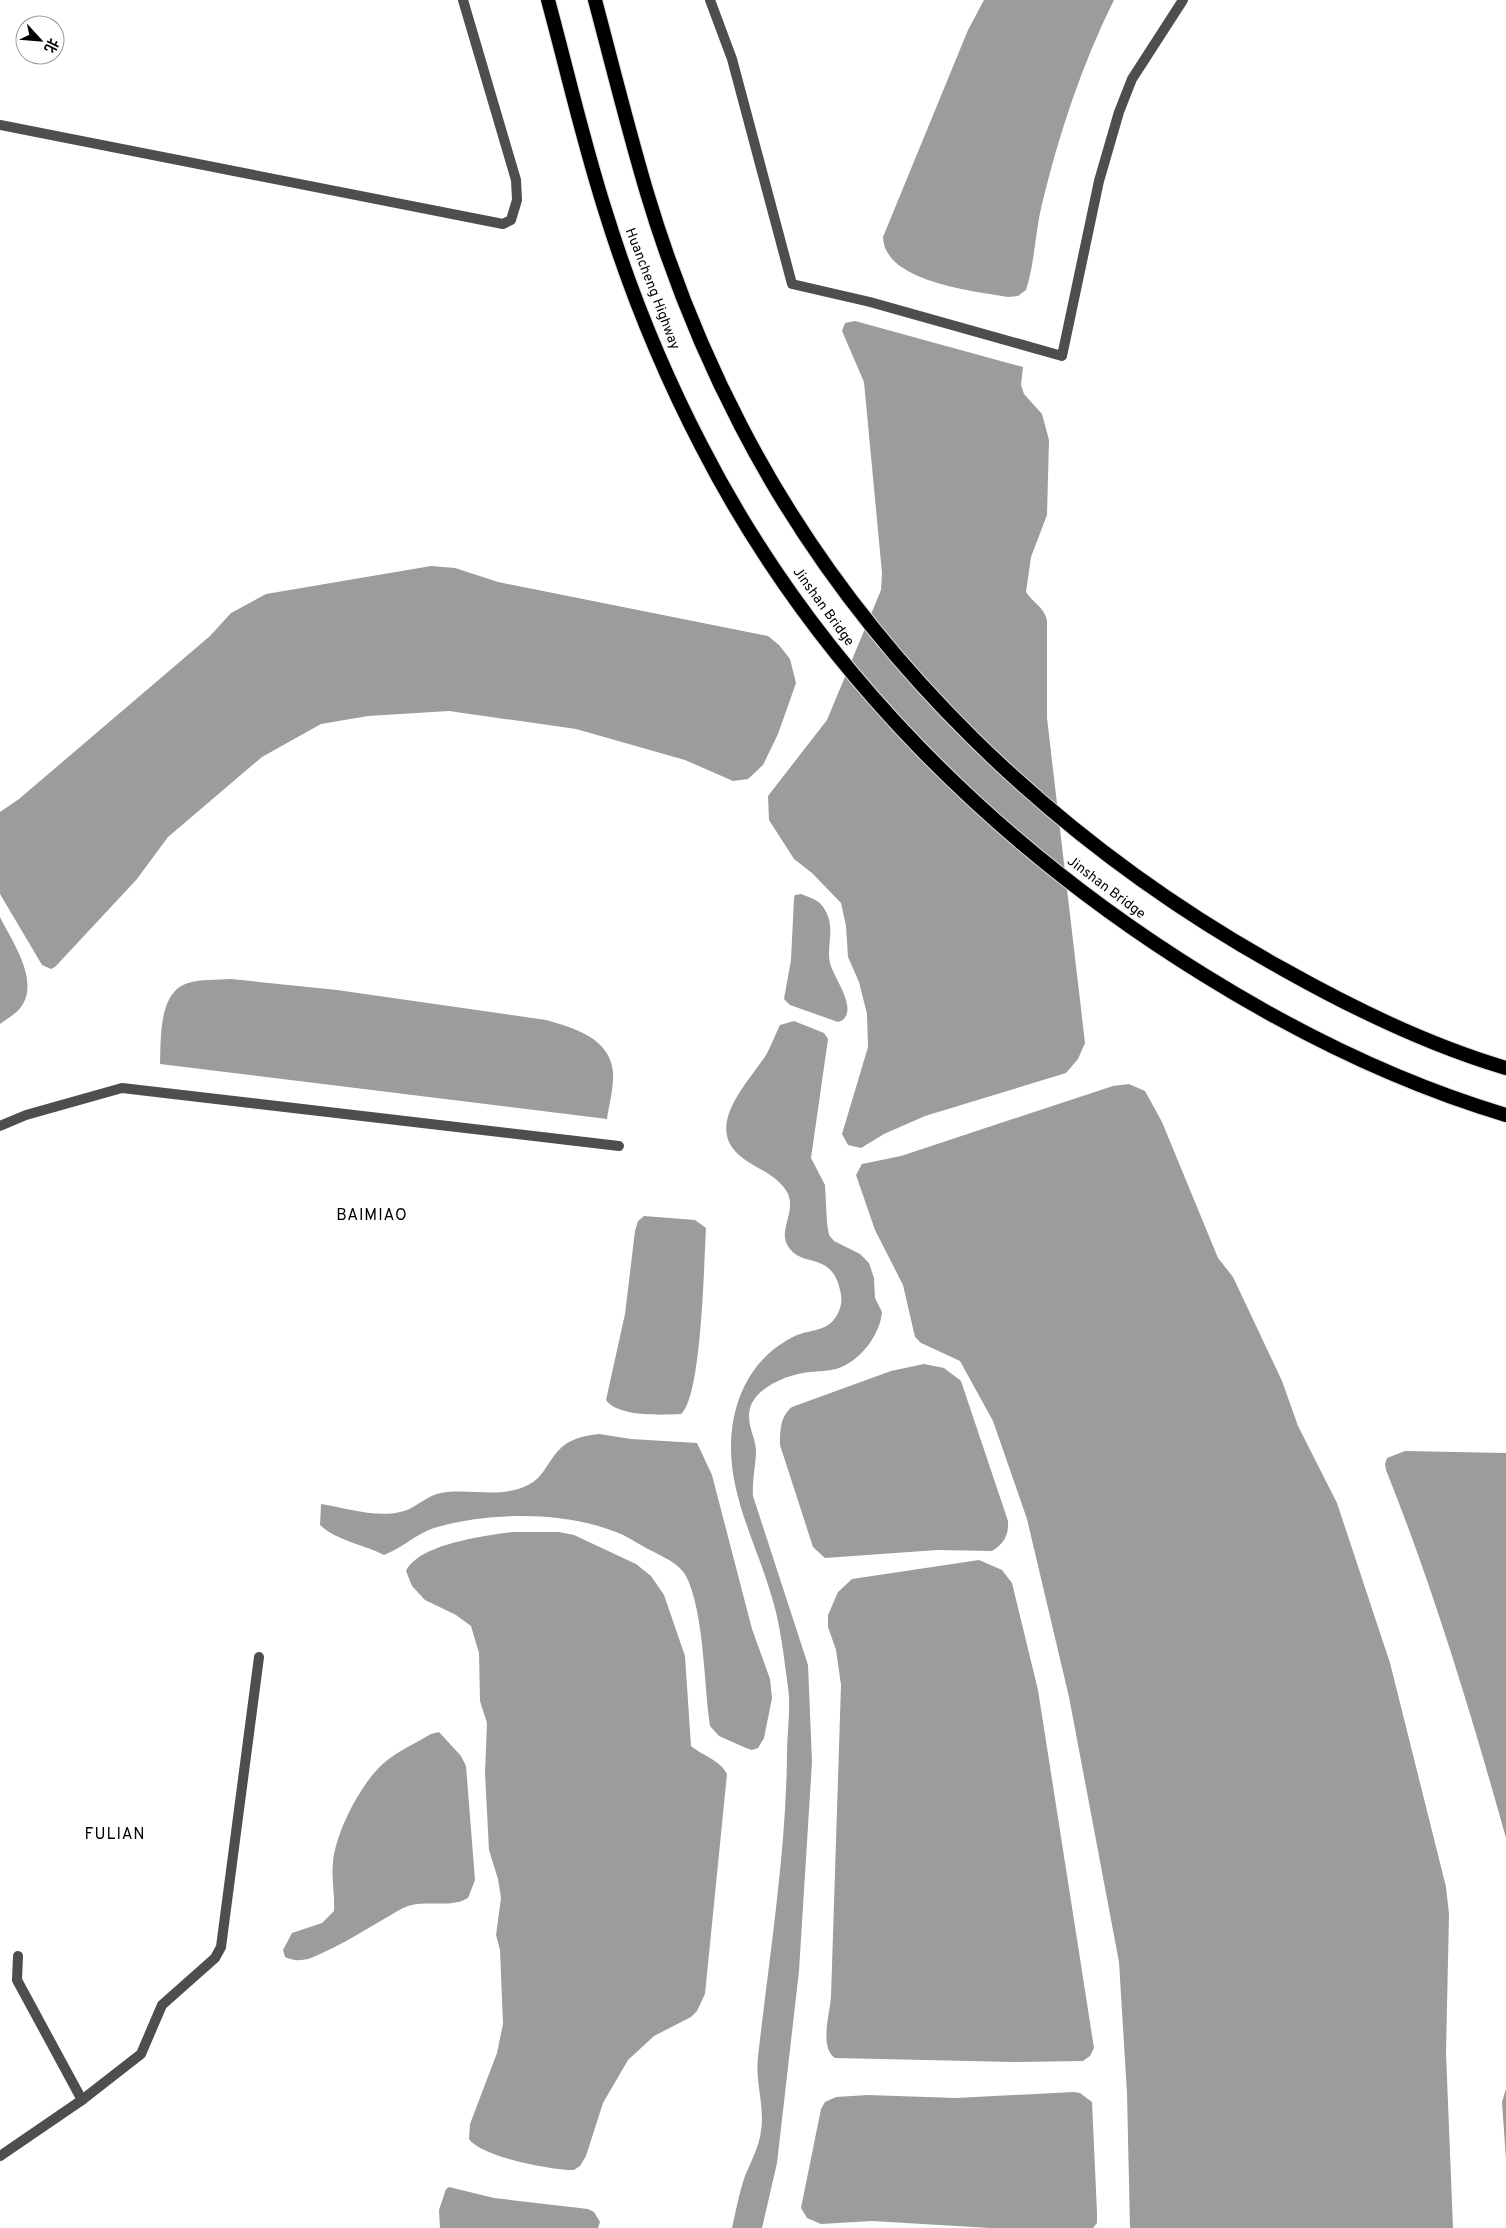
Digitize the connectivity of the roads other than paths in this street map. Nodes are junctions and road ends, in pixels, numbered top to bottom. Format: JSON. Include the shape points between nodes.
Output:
{"nodes":[{"id":1,"x":463,"y":0,"type":"edge"},
{"id":2,"x":548,"y":0,"type":"edge"},
{"id":3,"x":595,"y":0,"type":"edge"},
{"id":4,"x":710,"y":0,"type":"edge"},
{"id":5,"x":1182,"y":0,"type":"edge"},
{"id":6,"x":0,"y":125,"type":"edge"},
{"id":7,"x":812,"y":543,"type":"joint"},
{"id":8,"x":775,"y":568,"type":"joint"},
{"id":9,"x":1506,"y":1068,"type":"edge"},
{"id":10,"x":1506,"y":1115,"type":"edge"},
{"id":11,"x":0,"y":1126,"type":"edge"},
{"id":12,"x":619,"y":1146,"type":"dead end"},
{"id":13,"x":259,"y":1657,"type":"dead end"},
{"id":14,"x":18,"y":1956,"type":"dead end"},
{"id":15,"x":82,"y":2100,"type":"junction"},
{"id":16,"x":0,"y":2156,"type":"edge"}],
"edges":[{"from":1,"to":6,"type":"street","via":[[516,180],[516,207],[511,220],[504,224]]},
{"from":2,"to":8,"type":"highway","name":"Huancheng Highway","via":[[605,210],[650,334],[720,482]]},
{"from":3,"to":7,"type":"highway","name":"Huancheng Highway","via":[[648,196],[692,317],[745,434]]},
{"from":4,"to":5,"type":"street","via":[[732,59],[792,284],[870,302],[1062,356],[1099,181],[1119,112],[1132,79]]},
{"from":7,"to":9,"type":"highway","name":"Jinshan Bridge","via":[[895,654],[964,730],[1027,789],[1113,859],[1210,926],[1320,990],[1414,1035]]},
{"from":8,"to":10,"type":"highway","name":"Jinshan Bridge","via":[[822,635],[900,729],[990,818],[1086,895],[1186,964],[1298,1030],[1397,1077]]},
{"from":11,"to":12,"type":"street","via":[[26,1115],[122,1088]]},
{"from":13,"to":15,"type":"street","via":[[221,1947],[215,1958],[162,2006],[141,2054]]},
{"from":14,"to":15,"type":"street","via":[[17,1980]]},
{"from":15,"to":16,"type":"street"}]}
